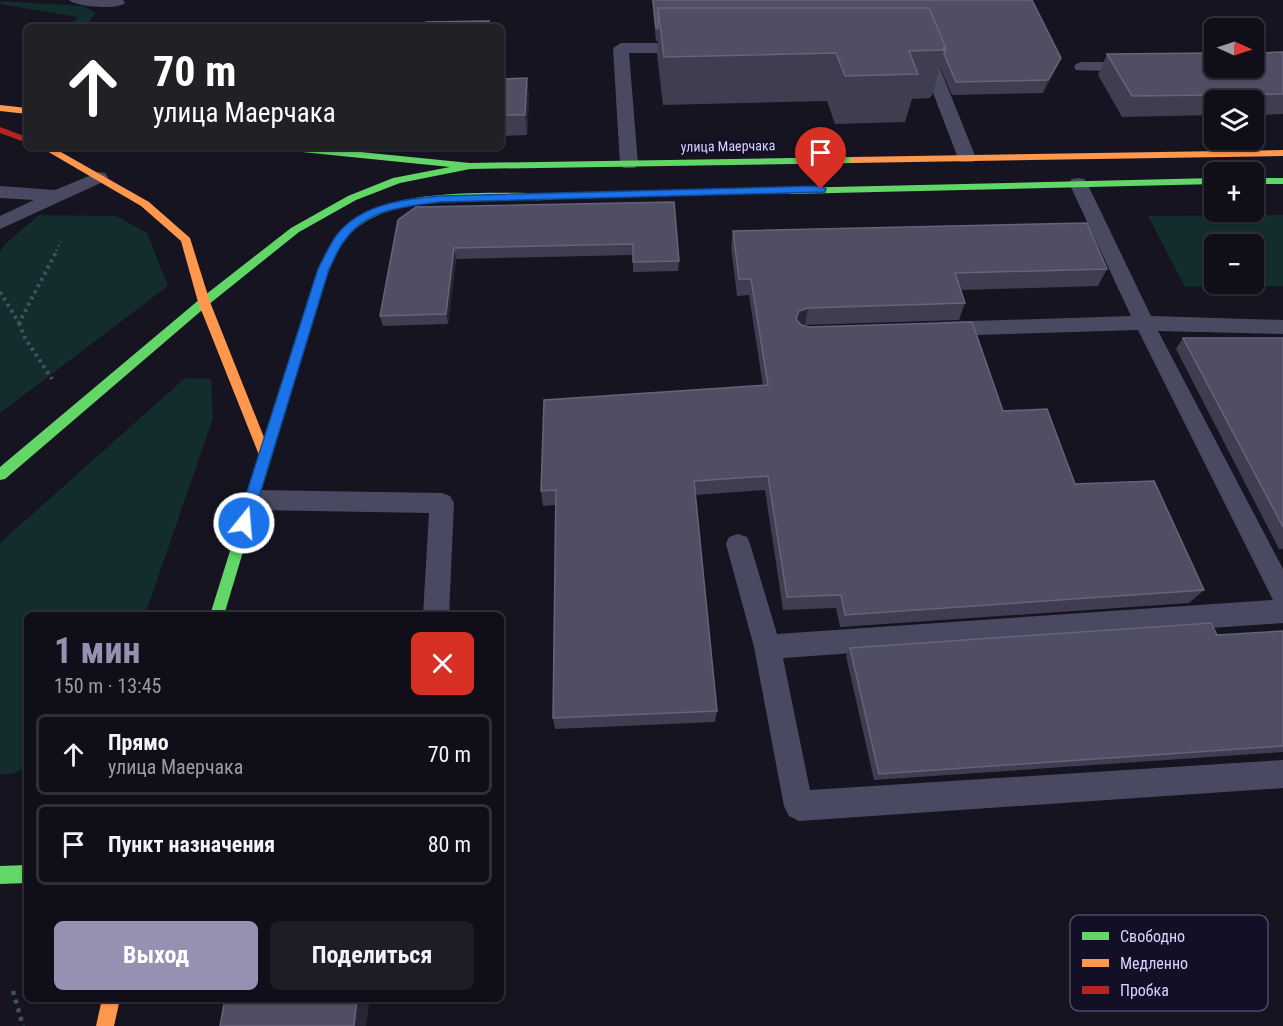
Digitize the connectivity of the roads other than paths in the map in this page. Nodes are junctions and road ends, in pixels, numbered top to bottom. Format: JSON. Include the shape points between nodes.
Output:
{"nodes":[{"id":1,"x":76,"y":0,"type":"edge"},
{"id":2,"x":118,"y":3,"type":"dead end"},
{"id":3,"x":702,"y":48,"type":"edge"},
{"id":4,"x":912,"y":48,"type":"edge"},
{"id":5,"x":1082,"y":67,"type":"dead end"},
{"id":6,"x":1148,"y":67,"type":"edge"},
{"id":7,"x":0,"y":108,"type":"edge"},
{"id":8,"x":24,"y":111,"type":"edge"},
{"id":9,"x":0,"y":130,"type":"edge"},
{"id":10,"x":24,"y":139,"type":"edge"},
{"id":11,"x":50,"y":150,"type":"edge"},
{"id":12,"x":312,"y":150,"type":"edge"},
{"id":13,"x":1283,"y":153,"type":"edge"},
{"id":14,"x":967,"y":158,"type":"junction"},
{"id":15,"x":628,"y":164,"type":"junction"},
{"id":16,"x":470,"y":166,"type":"junction"},
{"id":17,"x":99,"y":177,"type":"junction"},
{"id":18,"x":1264,"y":181,"type":"edge"},
{"id":19,"x":1283,"y":181,"type":"edge"},
{"id":20,"x":1204,"y":182,"type":"edge"},
{"id":21,"x":1078,"y":183,"type":"junction"},
{"id":22,"x":0,"y":192,"type":"edge"},
{"id":23,"x":58,"y":196,"type":"junction"},
{"id":24,"x":0,"y":223,"type":"edge"},
{"id":25,"x":204,"y":302,"type":"junction"},
{"id":26,"x":1144,"y":323,"type":"junction"},
{"id":27,"x":1283,"y":327,"type":"edge"},
{"id":28,"x":922,"y":330,"type":"edge"},
{"id":29,"x":264,"y":455,"type":"junction"},
{"id":30,"x":0,"y":475,"type":"edge"},
{"id":31,"x":251,"y":500,"type":"junction"},
{"id":32,"x":738,"y":544,"type":"dead end"},
{"id":33,"x":1283,"y":594,"type":"edge"},
{"id":34,"x":1283,"y":611,"type":"edge"},
{"id":35,"x":218,"y":612,"type":"edge"},
{"id":36,"x":436,"y":612,"type":"edge"},
{"id":37,"x":767,"y":646,"type":"junction"},
{"id":38,"x":1283,"y":774,"type":"edge"},
{"id":39,"x":24,"y":874,"type":"edge"},
{"id":40,"x":0,"y":875,"type":"edge"},
{"id":41,"x":110,"y":1002,"type":"edge"},
{"id":42,"x":105,"y":1026,"type":"edge"}],
"edges":[{"from":1,"to":2,"type":"lane"},
{"from":3,"to":15,"type":"lane","via":[[621,48]]},
{"from":4,"to":14,"type":"lane","via":[[924,48]]},
{"from":5,"to":6,"type":"lane"},
{"from":7,"to":8,"type":"main road"},
{"from":9,"to":10,"type":"main road"},
{"from":11,"to":17,"type":"main road"},
{"from":12,"to":16,"type":"main road","name":"улица Маерчака"},
{"from":13,"to":14,"type":"main road","name":"улица Маерчака"},
{"from":14,"to":15,"type":"main road","name":"улица Маерчака"},
{"from":15,"to":16,"type":"main road","name":"улица Маерчака"},
{"from":16,"to":25,"type":"main road","via":[[397,180],[352,198],[295,230]]},
{"from":17,"to":23,"type":"lane"},
{"from":17,"to":25,"type":"main road","via":[[145,204],[186,240]]},
{"from":18,"to":19,"type":"main road"},
{"from":20,"to":21,"type":"main road"},
{"from":21,"to":26,"type":"lane"},
{"from":21,"to":29,"type":"main road","via":[[440,199],[378,210],[341,237],[323,269]]},
{"from":22,"to":23,"type":"lane"},
{"from":23,"to":24,"type":"lane"},
{"from":25,"to":29,"type":"main road"},
{"from":25,"to":30,"type":"main road"},
{"from":26,"to":27,"type":"lane"},
{"from":26,"to":28,"type":"lane"},
{"from":26,"to":33,"type":"lane"},
{"from":29,"to":31,"type":"main road"},
{"from":31,"to":35,"type":"main road"},
{"from":31,"to":36,"type":"lane","via":[[442,503]]},
{"from":32,"to":37,"type":"lane"},
{"from":34,"to":37,"type":"lane"},
{"from":37,"to":38,"type":"lane","via":[[799,806]]},
{"from":39,"to":40,"type":"main road"},
{"from":41,"to":42,"type":"main road"}]}
